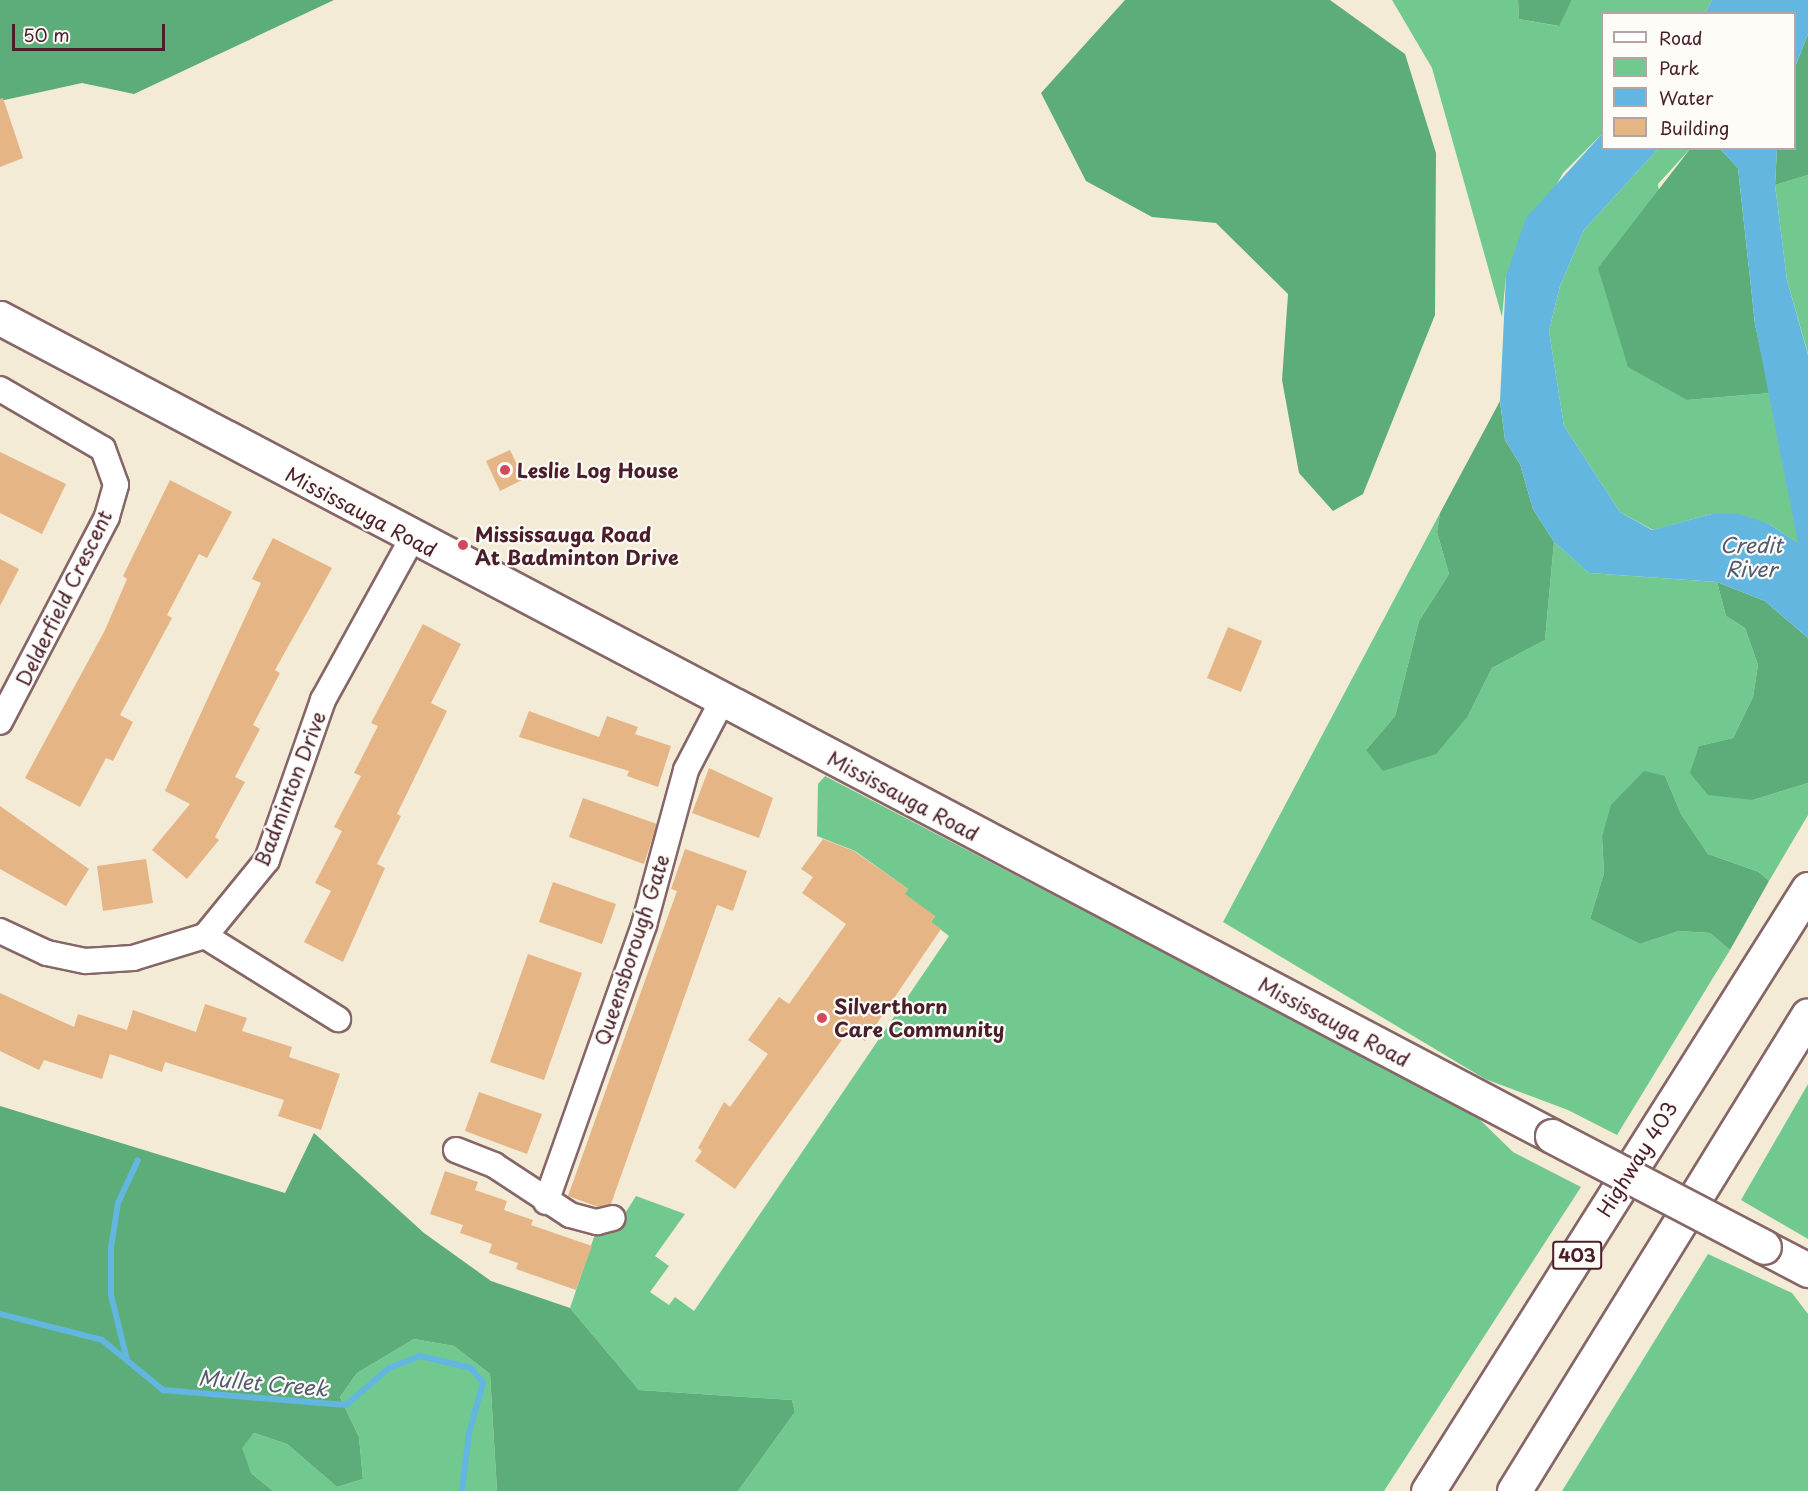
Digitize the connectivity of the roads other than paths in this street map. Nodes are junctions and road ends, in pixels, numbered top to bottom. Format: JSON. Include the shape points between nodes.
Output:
{"nodes":[{"id":1,"x":0,"y":318,"type":"edge"},
{"id":2,"x":0,"y":389,"type":"edge"},
{"id":3,"x":412,"y":539,"type":"junction"},
{"id":4,"x":722,"y":701,"type":"junction"},
{"id":5,"x":0,"y":722,"type":"edge"},
{"id":6,"x":1808,"y":889,"type":"edge"},
{"id":7,"x":0,"y":931,"type":"edge"},
{"id":8,"x":205,"y":936,"type":"junction"},
{"id":9,"x":1808,"y":1015,"type":"edge"},
{"id":10,"x":338,"y":1019,"type":"dead end"},
{"id":11,"x":456,"y":1150,"type":"dead end"},
{"id":12,"x":546,"y":1202,"type":"junction"},
{"id":13,"x":613,"y":1218,"type":"dead end"},
{"id":14,"x":1808,"y":1270,"type":"edge"},
{"id":15,"x":1428,"y":1491,"type":"edge"},
{"id":16,"x":1514,"y":1491,"type":"edge"}],
"edges":[{"from":1,"to":3,"type":"main road","name":"Mississauga Road"},
{"from":2,"to":5,"type":"street","name":"Delderfield Crescent","via":[[103,449],[116,485],[107,517]]},
{"from":3,"to":4,"type":"main road","name":"Mississauga Road"},
{"from":3,"to":8,"type":"street","name":"Badminton Drive","via":[[327,691],[267,860]]},
{"from":4,"to":12,"type":"street","name":"Queensborough Gate","via":[[686,770],[644,926]]},
{"from":4,"to":14,"type":"main road","name":"Mississauga Road","bridge":true},
{"from":6,"to":15,"type":"main road","name":"Highway 403","number":"403"},
{"from":7,"to":8,"type":"street","via":[[47,953],[85,961],[133,958]]},
{"from":8,"to":10,"type":"street"},
{"from":9,"to":16,"type":"main road"},
{"from":11,"to":12,"type":"street","via":[[494,1165]]},
{"from":12,"to":13,"type":"street","via":[[583,1220]]}]}
